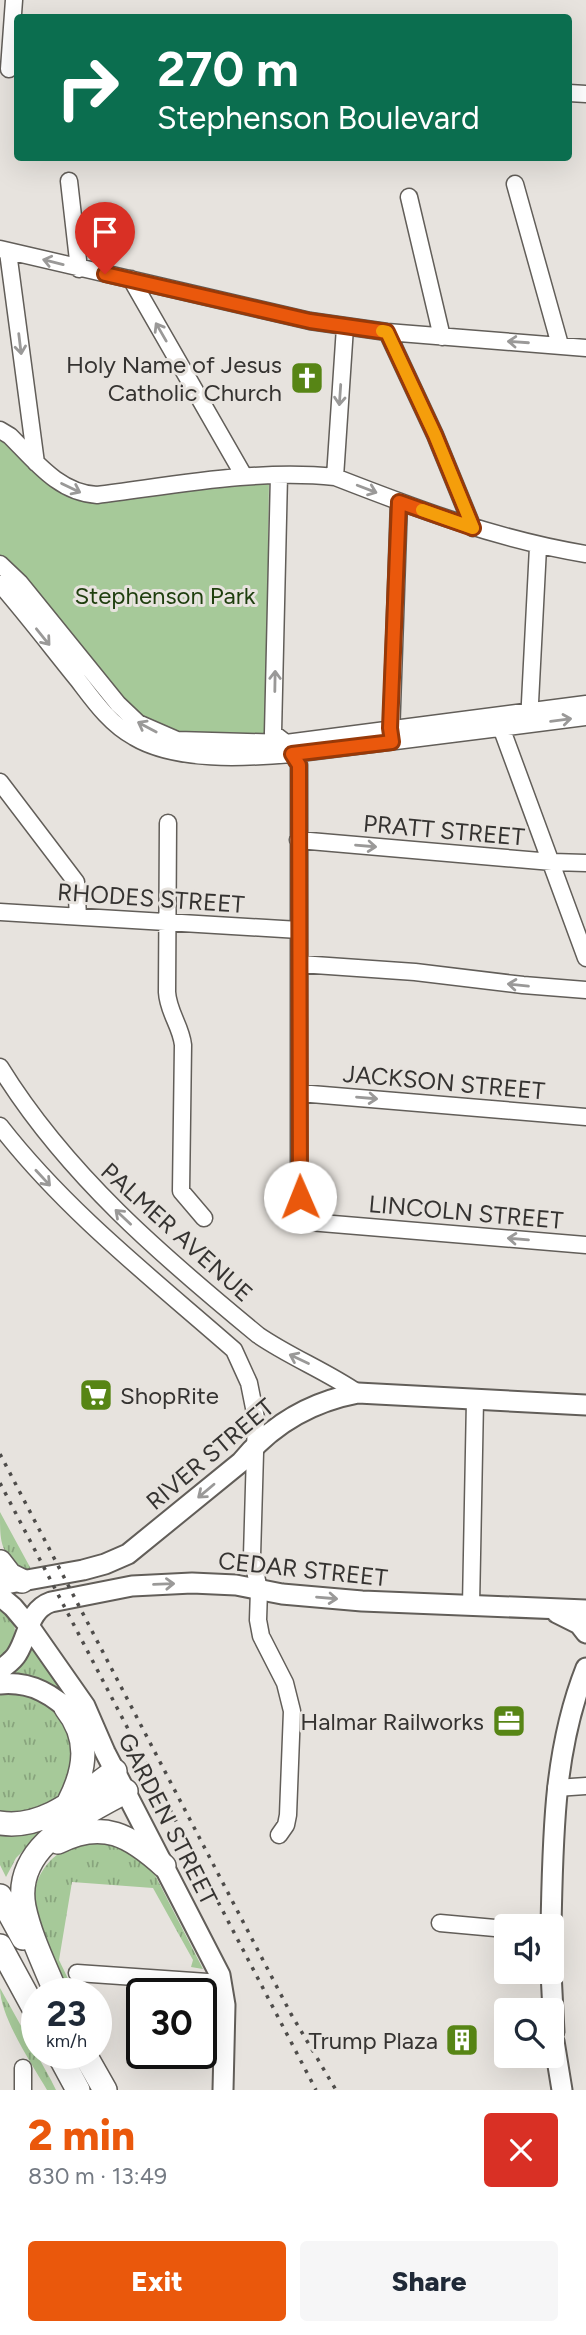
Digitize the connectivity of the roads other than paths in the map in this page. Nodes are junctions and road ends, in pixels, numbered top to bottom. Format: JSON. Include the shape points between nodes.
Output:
{"nodes":[{"id":1,"x":14,"y":0,"type":"edge"},
{"id":2,"x":9,"y":69,"type":"edge"},
{"id":3,"x":69,"y":181,"type":"dead end"},
{"id":4,"x":515,"y":184,"type":"dead end"},
{"id":5,"x":409,"y":197,"type":"dead end"},
{"id":6,"x":4,"y":251,"type":"edge"},
{"id":7,"x":79,"y":269,"type":"junction"},
{"id":8,"x":131,"y":279,"type":"junction"},
{"id":9,"x":345,"y":327,"type":"junction"},
{"id":10,"x":387,"y":332,"type":"junction"},
{"id":11,"x":442,"y":337,"type":"junction"},
{"id":12,"x":560,"y":345,"type":"junction"},
{"id":13,"x":584,"y":352,"type":"edge"},
{"id":14,"x":0,"y":430,"type":"edge"},
{"id":15,"x":36,"y":463,"type":"junction"},
{"id":16,"x":279,"y":475,"type":"junction"},
{"id":17,"x":244,"y":476,"type":"junction"},
{"id":18,"x":335,"y":477,"type":"junction"},
{"id":19,"x":399,"y":502,"type":"junction"},
{"id":20,"x":473,"y":528,"type":"junction"},
{"id":21,"x":538,"y":547,"type":"junction"},
{"id":22,"x":586,"y":554,"type":"edge"},
{"id":23,"x":0,"y":564,"type":"edge"},
{"id":24,"x":0,"y":584,"type":"edge"},
{"id":25,"x":586,"y":704,"type":"edge"},
{"id":26,"x":586,"y":717,"type":"edge"},
{"id":27,"x":529,"y":718,"type":"junction"},
{"id":28,"x":499,"y":722,"type":"junction"},
{"id":29,"x":391,"y":735,"type":"junction"},
{"id":30,"x":289,"y":749,"type":"junction"},
{"id":31,"x":0,"y":782,"type":"edge"},
{"id":32,"x":167,"y":823,"type":"dead end"},
{"id":33,"x":299,"y":840,"type":"junction"},
{"id":34,"x":552,"y":862,"type":"junction"},
{"id":35,"x":586,"y":863,"type":"edge"},
{"id":36,"x":0,"y":912,"type":"edge"},
{"id":37,"x":78,"y":916,"type":"junction"},
{"id":38,"x":167,"y":922,"type":"junction"},
{"id":39,"x":299,"y":930,"type":"junction"},
{"id":40,"x":586,"y":958,"type":"edge"},
{"id":41,"x":300,"y":964,"type":"junction"},
{"id":42,"x":586,"y":990,"type":"edge"},
{"id":43,"x":0,"y":1068,"type":"edge"},
{"id":44,"x":299,"y":1093,"type":"junction"},
{"id":45,"x":586,"y":1117,"type":"edge"},
{"id":46,"x":0,"y":1125,"type":"edge"},
{"id":47,"x":204,"y":1218,"type":"dead end"},
{"id":48,"x":586,"y":1245,"type":"edge"},
{"id":49,"x":358,"y":1393,"type":"junction"},
{"id":50,"x":475,"y":1400,"type":"junction"},
{"id":51,"x":586,"y":1405,"type":"edge"},
{"id":52,"x":256,"y":1444,"type":"junction"},
{"id":53,"x":0,"y":1562,"type":"edge"},
{"id":54,"x":11,"y":1583,"type":"edge"},
{"id":55,"x":259,"y":1590,"type":"junction"},
{"id":56,"x":0,"y":1596,"type":"edge"},
{"id":57,"x":471,"y":1606,"type":"junction"},
{"id":58,"x":542,"y":1608,"type":"junction"},
{"id":59,"x":586,"y":1610,"type":"edge"},
{"id":60,"x":29,"y":1626,"type":"junction"},
{"id":61,"x":586,"y":1633,"type":"edge"},
{"id":62,"x":586,"y":1668,"type":"edge"},
{"id":63,"x":0,"y":1670,"type":"edge"},
{"id":64,"x":0,"y":1684,"type":"edge"},
{"id":65,"x":66,"y":1707,"type":"junction"},
{"id":66,"x":116,"y":1771,"type":"junction"},
{"id":67,"x":586,"y":1786,"type":"edge"},
{"id":68,"x":556,"y":1788,"type":"junction"},
{"id":69,"x":69,"y":1803,"type":"junction"},
{"id":70,"x":0,"y":1823,"type":"edge"},
{"id":71,"x":279,"y":1835,"type":"dead end"},
{"id":72,"x":33,"y":1859,"type":"junction"},
{"id":73,"x":164,"y":1866,"type":"junction"},
{"id":74,"x":0,"y":1896,"type":"edge"},
{"id":75,"x":551,"y":1914,"type":"edge"},
{"id":76,"x":440,"y":1923,"type":"dead end"},
{"id":77,"x":494,"y":1928,"type":"edge"},
{"id":78,"x":0,"y":1946,"type":"edge"},
{"id":79,"x":77,"y":1973,"type":"dead end"},
{"id":80,"x":46,"y":1978,"type":"edge"},
{"id":81,"x":49,"y":1978,"type":"edge"},
{"id":82,"x":222,"y":1983,"type":"junction"},
{"id":83,"x":552,"y":1984,"type":"edge"},
{"id":84,"x":21,"y":1985,"type":"edge"},
{"id":85,"x":23,"y":2069,"type":"edge"},
{"id":86,"x":67,"y":2069,"type":"edge"},
{"id":87,"x":93,"y":2069,"type":"edge"},
{"id":88,"x":23,"y":2090,"type":"edge"},
{"id":89,"x":78,"y":2090,"type":"edge"},
{"id":90,"x":104,"y":2090,"type":"edge"},
{"id":91,"x":223,"y":2090,"type":"edge"},
{"id":92,"x":562,"y":2090,"type":"edge"}],
"edges":[{"from":1,"to":2,"type":"street"},
{"from":3,"to":7,"type":"street"},
{"from":4,"to":12,"type":"street"},
{"from":5,"to":11,"type":"street"},
{"from":7,"to":6,"type":"street","one_way":true},
{"from":6,"to":15,"type":"street","one_way":true},
{"from":7,"to":8,"type":"street"},
{"from":8,"to":9,"type":"street"},
{"from":17,"to":8,"type":"street","one_way":true},
{"from":9,"to":10,"type":"street"},
{"from":9,"to":18,"type":"street","one_way":true},
{"from":10,"to":11,"type":"street"},
{"from":10,"to":20,"type":"street"},
{"from":12,"to":11,"type":"street","one_way":true},
{"from":12,"to":13,"type":"street"},
{"from":14,"to":15,"type":"street"},
{"from":15,"to":17,"type":"street","one_way":true,"via":[[63,485],[97,495]]},
{"from":16,"to":17,"type":"street"},
{"from":16,"to":18,"type":"street"},
{"from":30,"to":16,"type":"street","one_way":true,"via":[[274,733]]},
{"from":18,"to":19,"type":"street","one_way":true},
{"from":19,"to":20,"type":"street"},
{"from":19,"to":29,"type":"street"},
{"from":20,"to":21,"type":"street"},
{"from":21,"to":22,"type":"street"},
{"from":21,"to":27,"type":"street"},
{"from":30,"to":23,"type":"street","one_way":true,"via":[[177,740],[138,723]]},
{"from":24,"to":30,"type":"street","one_way":true,"via":[[99,707],[136,739],[183,753],[265,756]]},
{"from":25,"to":27,"type":"street"},
{"from":27,"to":26,"type":"street","one_way":true},
{"from":27,"to":28,"type":"street"},
{"from":28,"to":29,"type":"street"},
{"from":28,"to":34,"type":"street"},
{"from":29,"to":30,"type":"street"},
{"from":30,"to":33,"type":"street","via":[[299,765]]},
{"from":31,"to":37,"type":"street","via":[[76,882]]},
{"from":32,"to":38,"type":"street"},
{"from":33,"to":34,"type":"street","name":"PRATT STREET","one_way":true},
{"from":33,"to":39,"type":"street"},
{"from":34,"to":35,"type":"street","name":"PRATT STREET"},
{"from":34,"to":40,"type":"street"},
{"from":36,"to":37,"type":"street","name":"RHODES STREET"},
{"from":37,"to":38,"type":"street","name":"RHODES STREET"},
{"from":38,"to":39,"type":"street","name":"RHODES STREET"},
{"from":38,"to":47,"type":"street","via":[[167,1002],[183,1045],[181,1191]]},
{"from":39,"to":41,"type":"street"},
{"from":42,"to":41,"type":"street","one_way":true},
{"from":41,"to":44,"type":"street"},
{"from":49,"to":43,"type":"street","name":"PALMER AVENUE","one_way":true,"via":[[258,1335],[137,1230],[53,1143]]},
{"from":44,"to":45,"type":"street","name":"JACKSON STREET","one_way":true},
{"from":48,"to":44,"type":"street","name":"LINCOLN STREET","one_way":true,"via":[[309,1222],[299,1210]]},
{"from":46,"to":52,"type":"street","name":"PALMER AVENUE","one_way":true,"via":[[54,1190],[234,1350],[249,1383]]},
{"from":49,"to":50,"type":"main road","name":"RIVER STREET"},
{"from":49,"to":52,"type":"main road","name":"RIVER STREET","via":[[299,1412]]},
{"from":50,"to":51,"type":"main road","name":"RIVER STREET"},
{"from":50,"to":57,"type":"street"},
{"from":52,"to":54,"type":"main road","name":"RIVER STREET","one_way":true,"via":[[241,1462],[128,1554],[83,1570]]},
{"from":52,"to":55,"type":"street","name":"PALMER AVENUE","via":[[252,1556]]},
{"from":53,"to":54,"type":"highway"},
{"from":55,"to":57,"type":"main road","name":"CEDAR STREET","one_way":true},
{"from":60,"to":55,"type":"main road","name":"CEDAR STREET","one_way":true,"via":[[38,1609],[48,1603],[115,1589],[192,1583]]},
{"from":55,"to":71,"type":"street","name":"PALMER AVENUE","via":[[261,1636],[285,1683],[292,1711],[288,1815]]},
{"from":56,"to":60,"type":"main road","name":"GARDEN STREET"},
{"from":57,"to":58,"type":"main road","name":"CEDAR STREET"},
{"from":58,"to":59,"type":"main road","name":"CEDAR STREET"},
{"from":58,"to":61,"type":"main road","via":[[570,1618]]},
{"from":60,"to":63,"type":"main road","name":"CEDAR STREET","via":[[17,1655]]},
{"from":60,"to":66,"type":"main road","name":"GARDEN STREET","via":[[85,1706]]},
{"from":62,"to":68,"type":"main road","via":[[566,1729]]},
{"from":64,"to":65,"type":"main road","via":[[35,1687]]},
{"from":65,"to":66,"type":"main road"},
{"from":65,"to":69,"type":"highway","via":[[84,1752]]},
{"from":66,"to":69,"type":"highway"},
{"from":66,"to":72,"type":"highway"},
{"from":66,"to":73,"type":"main road","name":"GARDEN STREET"},
{"from":67,"to":68,"type":"street"},
{"from":68,"to":75,"type":"main road"},
{"from":69,"to":70,"type":"highway","via":[[33,1822]]},
{"from":72,"to":73,"type":"highway","via":[[72,1836],[100,1831],[130,1839]]},
{"from":72,"to":81,"type":"highway","via":[[24,1877],[23,1903]]},
{"from":73,"to":82,"type":"main road","name":"GARDEN STREET"},
{"from":74,"to":80,"type":"highway"},
{"from":76,"to":77,"type":"street"},
{"from":78,"to":84,"type":"highway"},
{"from":79,"to":82,"type":"street"},
{"from":82,"to":91,"type":"main road","name":"GARDEN STREET"},
{"from":83,"to":92,"type":"main road"},
{"from":85,"to":88,"type":"street"},
{"from":86,"to":89,"type":"highway"},
{"from":87,"to":90,"type":"highway"}]}
